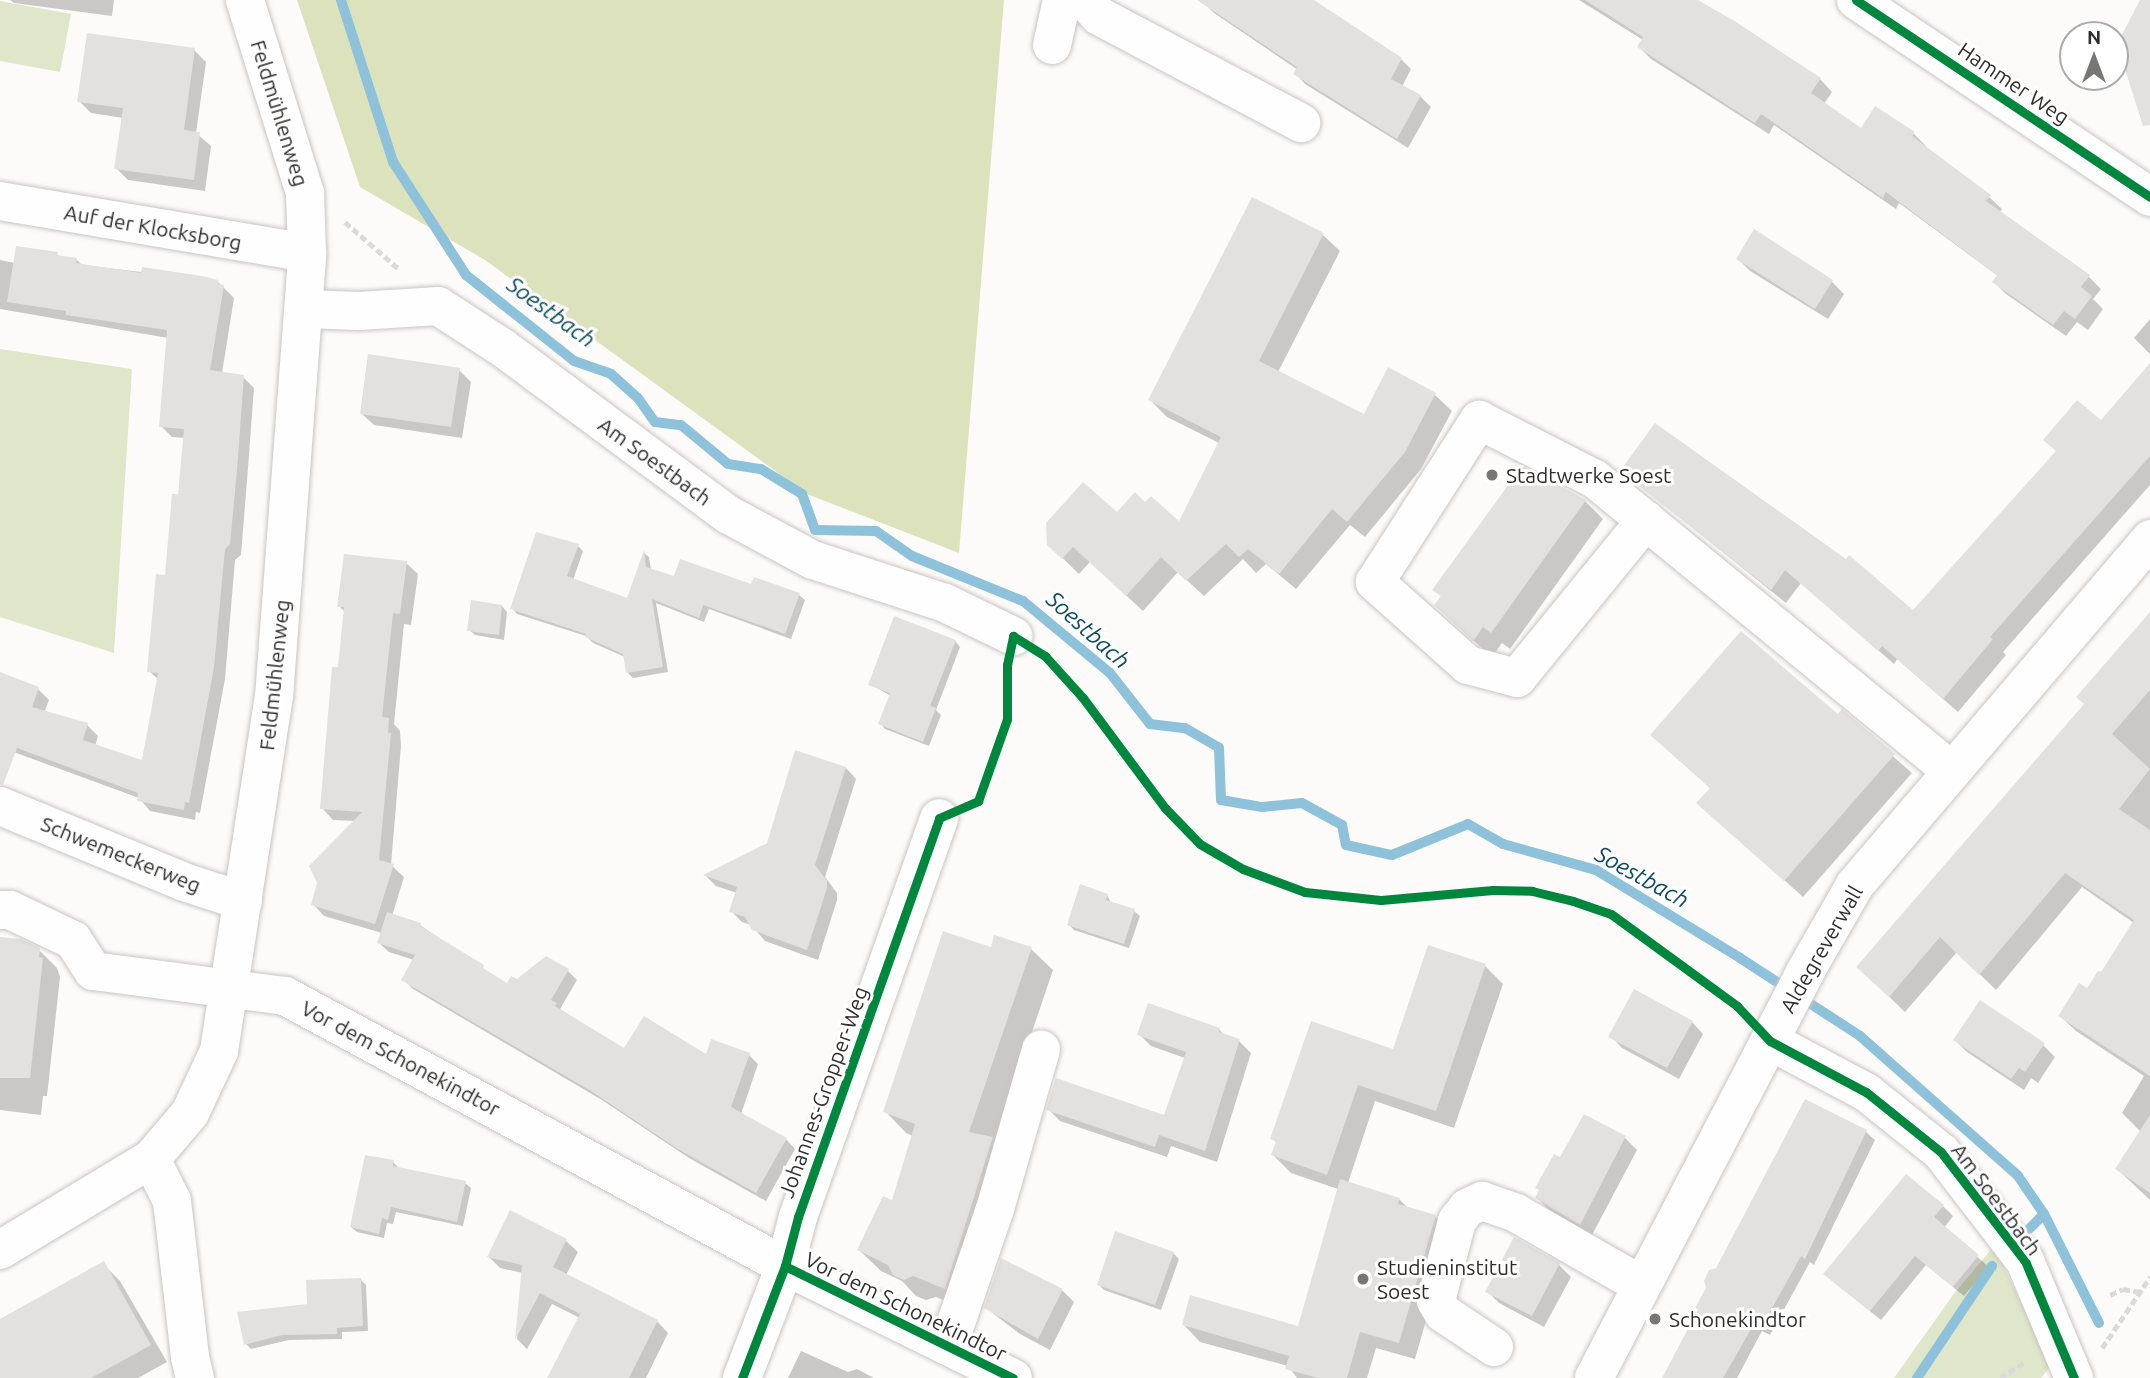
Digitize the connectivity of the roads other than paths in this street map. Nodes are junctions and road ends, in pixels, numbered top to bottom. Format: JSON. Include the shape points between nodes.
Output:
{"nodes":[{"id":1,"x":245,"y":0,"type":"edge"},
{"id":2,"x":1062,"y":0,"type":"edge"},
{"id":3,"x":1085,"y":0,"type":"edge"},
{"id":4,"x":1856,"y":0,"type":"edge"},
{"id":5,"x":1052,"y":44,"type":"dead end"},
{"id":6,"x":1301,"y":123,"type":"dead end"},
{"id":7,"x":2150,"y":197,"type":"edge"},
{"id":8,"x":0,"y":201,"type":"edge"},
{"id":9,"x":307,"y":253,"type":"junction"},
{"id":10,"x":304,"y":309,"type":"junction"},
{"id":11,"x":1646,"y":520,"type":"junction"},
{"id":12,"x":2150,"y":539,"type":"edge"},
{"id":13,"x":1013,"y":636,"type":"dead end"},
{"id":14,"x":1952,"y":771,"type":"junction"},
{"id":15,"x":0,"y":806,"type":"edge"},
{"id":16,"x":939,"y":818,"type":"dead end"},
{"id":17,"x":243,"y":901,"type":"junction"},
{"id":18,"x":0,"y":910,"type":"edge"},
{"id":19,"x":230,"y":986,"type":"junction"},
{"id":20,"x":1774,"y":1032,"type":"junction"},
{"id":21,"x":1041,"y":1050,"type":"dead end"},
{"id":22,"x":151,"y":1159,"type":"junction"},
{"id":23,"x":0,"y":1250,"type":"edge"},
{"id":24,"x":785,"y":1266,"type":"junction"},
{"id":25,"x":1641,"y":1285,"type":"junction"},
{"id":26,"x":948,"y":1346,"type":"junction"},
{"id":27,"x":1494,"y":1347,"type":"dead end"},
{"id":28,"x":2085,"y":1367,"type":"edge"},
{"id":29,"x":195,"y":1378,"type":"edge"},
{"id":30,"x":742,"y":1378,"type":"edge"},
{"id":31,"x":1013,"y":1378,"type":"edge"},
{"id":32,"x":1594,"y":1378,"type":"edge"}],
"edges":[{"from":1,"to":9,"type":"street","name":"Feldmühlenweg","via":[[305,193]]},
{"from":2,"to":5,"type":"street"},
{"from":3,"to":6,"type":"street","via":[[1099,16]]},
{"from":4,"to":7,"type":"street","name":"Hammer Weg"},
{"from":8,"to":9,"type":"street","name":"Auf der Klocksborg"},
{"from":9,"to":10,"type":"street","name":"Feldmühlenweg"},
{"from":10,"to":13,"type":"street","name":"Am Soestbach","via":[[438,306],[503,348],[729,515],[813,560],[945,603]]},
{"from":10,"to":17,"type":"street","name":"Feldmühlenweg","via":[[274,697]]},
{"from":11,"to":11,"type":"street","via":[[1595,478],[1479,420],[1375,582],[1468,665],[1517,678]]},
{"from":11,"to":14,"type":"street"},
{"from":12,"to":14,"type":"street","name":"Aldegreverwall"},
{"from":14,"to":20,"type":"street","name":"Aldegreverwall","via":[[1855,885]]},
{"from":15,"to":17,"type":"street","name":"Schwemeckerweg","via":[[184,882]]},
{"from":16,"to":24,"type":"street","name":"Johannes-Gropper-Weg","via":[[798,1217]]},
{"from":17,"to":19,"type":"street","name":"Feldmühlenweg"},
{"from":18,"to":19,"type":"street","name":"Vor dem Schonekindtor","via":[[10,910],[73,940],[93,971]]},
{"from":19,"to":22,"type":"street","name":"Feldmühlenweg","via":[[219,1051],[190,1113]]},
{"from":19,"to":24,"type":"street","name":"Vor dem Schonekindtor","via":[[285,996]]},
{"from":20,"to":25,"type":"street","name":"Aldegreverwall"},
{"from":20,"to":28,"type":"street","name":"Am Soestbach","via":[[1866,1092],[1941,1152],[2025,1261]]},
{"from":21,"to":26,"type":"street","via":[[995,1209]]},
{"from":22,"to":23,"type":"street","name":"Feldmühlenweg"},
{"from":22,"to":29,"type":"street","via":[[172,1201]]},
{"from":24,"to":26,"type":"street","name":"Vor dem Schonekindtor"},
{"from":24,"to":30,"type":"street","name":"Johannes-Gropper-Weg"},
{"from":25,"to":27,"type":"street","via":[[1516,1213],[1482,1201],[1467,1208],[1457,1221],[1436,1301],[1443,1313]]},
{"from":25,"to":32,"type":"street","name":"Aldegreverwall"},
{"from":26,"to":31,"type":"street","name":"Vor dem Schonekindtor"}]}
